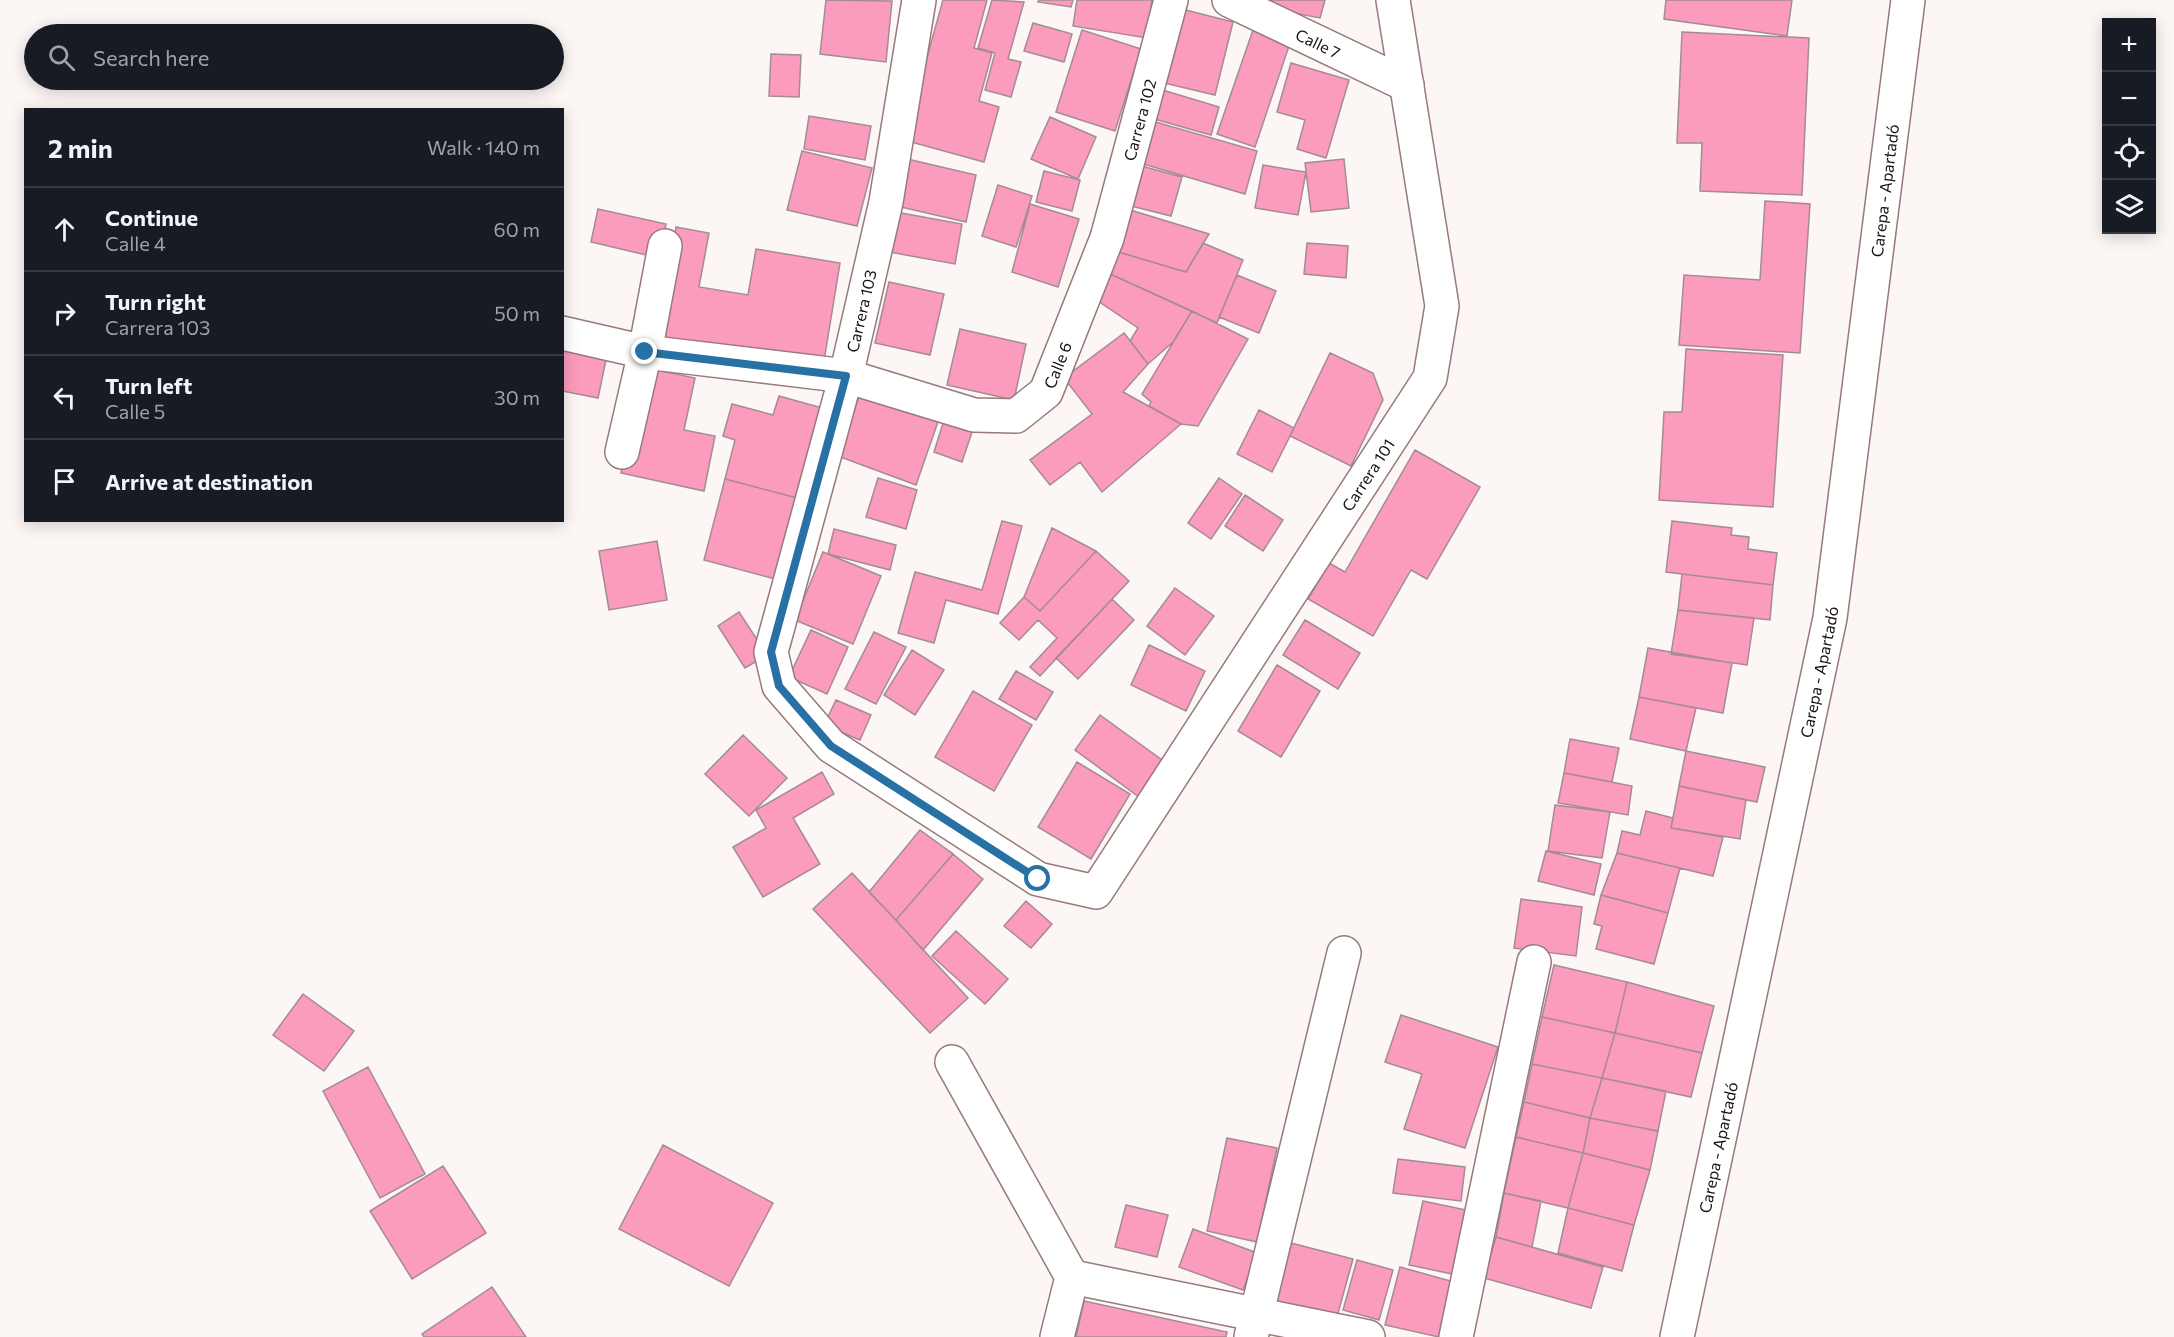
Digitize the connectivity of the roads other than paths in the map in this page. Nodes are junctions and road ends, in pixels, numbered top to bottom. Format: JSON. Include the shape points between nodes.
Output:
{"nodes":[{"id":1,"x":919,"y":0,"type":"edge"},
{"id":2,"x":1171,"y":0,"type":"edge"},
{"id":3,"x":1229,"y":0,"type":"edge"},
{"id":4,"x":1393,"y":0,"type":"edge"},
{"id":5,"x":1908,"y":0,"type":"edge"},
{"id":6,"x":1407,"y":85,"type":"junction"},
{"id":7,"x":1107,"y":238,"type":"joint"},
{"id":8,"x":665,"y":246,"type":"dead end"},
{"id":9,"x":564,"y":333,"type":"edge"},
{"id":10,"x":645,"y":352,"type":"junction"},
{"id":11,"x":846,"y":376,"type":"junction"},
{"id":12,"x":622,"y":452,"type":"dead end"},
{"id":13,"x":771,"y":652,"type":"joint"},
{"id":14,"x":1344,"y":953,"type":"dead end"},
{"id":15,"x":1534,"y":962,"type":"dead end"},
{"id":16,"x":952,"y":1062,"type":"dead end"},
{"id":17,"x":1072,"y":1277,"type":"junction"},
{"id":18,"x":1254,"y":1326,"type":"edge"},
{"id":19,"x":1057,"y":1337,"type":"edge"},
{"id":20,"x":1368,"y":1337,"type":"edge"},
{"id":21,"x":1456,"y":1337,"type":"edge"},
{"id":22,"x":1677,"y":1337,"type":"edge"}],
"edges":[{"from":1,"to":11,"type":"street","name":"Carrera 103","via":[[886,202]]},
{"from":2,"to":7,"type":"street","name":"Carrera 102"},
{"from":3,"to":6,"type":"street","name":"Calle 7"},
{"from":4,"to":6,"type":"street","name":"Carrera 101"},
{"from":5,"to":22,"type":"street","name":"Carepa - Apartadó","via":[[1830,618]]},
{"from":6,"to":13,"type":"street","name":"Carrera 101","via":[[1442,306],[1430,378],[1096,892],[1038,879],[831,746],[779,686]]},
{"from":7,"to":11,"type":"street","name":"Calle 6","via":[[1046,392],[1016,416],[974,415]]},
{"from":8,"to":10,"type":"street"},
{"from":9,"to":10,"type":"street","name":"Calle 6"},
{"from":10,"to":11,"type":"street","name":"Calle 6"},
{"from":10,"to":12,"type":"street"},
{"from":11,"to":13,"type":"street","name":"Carrera 103"},
{"from":14,"to":18,"type":"street"},
{"from":15,"to":21,"type":"street"},
{"from":16,"to":17,"type":"street"},
{"from":17,"to":18,"type":"street"},
{"from":17,"to":19,"type":"street"},
{"from":18,"to":20,"type":"street"}]}
